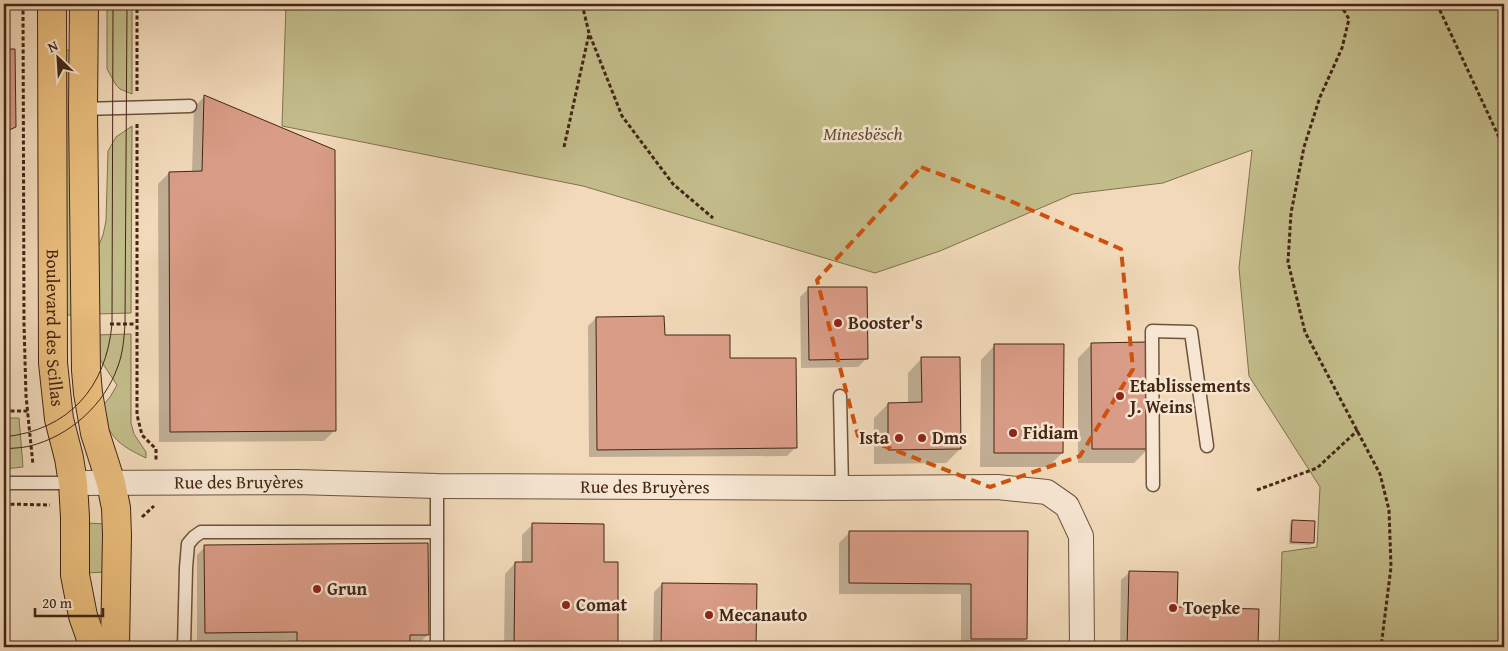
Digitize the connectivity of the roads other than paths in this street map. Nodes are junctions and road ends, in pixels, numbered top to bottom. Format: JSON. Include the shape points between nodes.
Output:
{"nodes":[{"id":1,"x":52,"y":4,"type":"edge"},
{"id":2,"x":84,"y":4,"type":"edge"},
{"id":3,"x":190,"y":106,"type":"dead end"},
{"id":4,"x":83,"y":109,"type":"junction"},
{"id":5,"x":840,"y":396,"type":"dead end"},
{"id":6,"x":1207,"y":446,"type":"dead end"},
{"id":7,"x":74,"y":483,"type":"junction"},
{"id":8,"x":111,"y":483,"type":"junction"},
{"id":9,"x":4,"y":484,"type":"edge"},
{"id":10,"x":1153,"y":485,"type":"dead end"},
{"id":11,"x":437,"y":486,"type":"junction"},
{"id":12,"x":842,"y":488,"type":"junction"},
{"id":13,"x":437,"y":532,"type":"junction"},
{"id":14,"x":94,"y":647,"type":"edge"},
{"id":15,"x":116,"y":647,"type":"edge"},
{"id":16,"x":184,"y":647,"type":"edge"},
{"id":17,"x":437,"y":647,"type":"edge"},
{"id":18,"x":1082,"y":647,"type":"edge"}],
"edges":[{"from":1,"to":7,"type":"main road","name":"Boulevard des Scillas","via":[[53,363],[59,419]]},
{"from":2,"to":4,"type":"main road","name":"Boulevard des Scillas"},
{"from":3,"to":4,"type":"lane"},
{"from":4,"to":8,"type":"main road","name":"Boulevard des Scillas","via":[[86,370],[95,433]]},
{"from":5,"to":12,"type":"lane"},
{"from":6,"to":10,"type":"lane","via":[[1190,332],[1152,331]]},
{"from":7,"to":8,"type":"street","name":"Rue des Bruyères"},
{"from":7,"to":9,"type":"lane"},
{"from":7,"to":14,"type":"main road","name":"Boulevard des Scillas","via":[[75,575],[83,616]]},
{"from":8,"to":11,"type":"street","name":"Rue des Bruyères","via":[[296,482]]},
{"from":8,"to":15,"type":"main road","name":"Boulevard des Scillas","via":[[117,535]]},
{"from":11,"to":12,"type":"street","name":"Rue des Bruyères"},
{"from":11,"to":13,"type":"lane"},
{"from":12,"to":18,"type":"street","name":"Rue des Bruyères","via":[[997,487],[1047,492],[1067,506],[1081,536]]},
{"from":13,"to":16,"type":"lane","via":[[201,532],[188,544]]},
{"from":13,"to":17,"type":"lane"}]}
